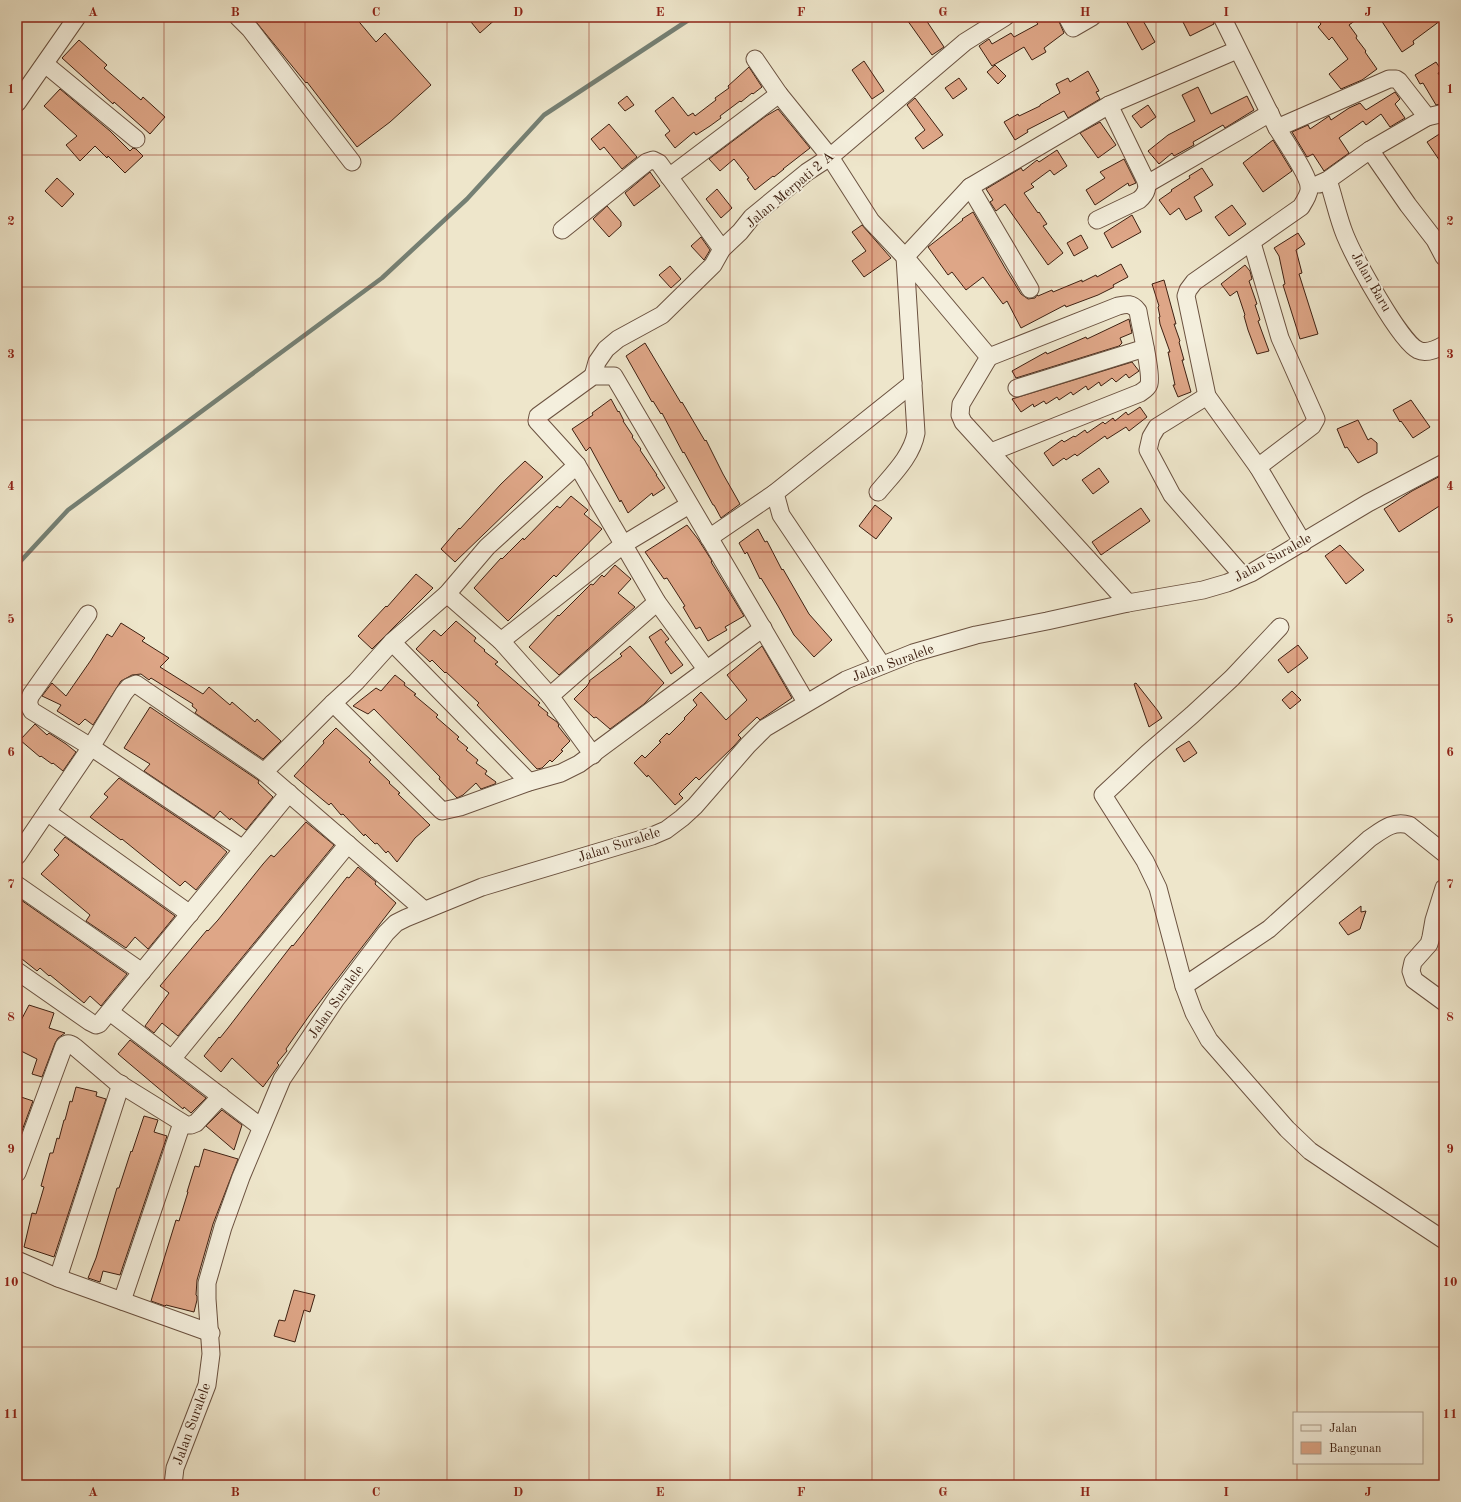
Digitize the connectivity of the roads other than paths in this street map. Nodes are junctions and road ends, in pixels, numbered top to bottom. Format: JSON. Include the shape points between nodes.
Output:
{"nodes":[{"id":1,"x":77,"y":17,"type":"edge"},
{"id":2,"x":238,"y":17,"type":"edge"},
{"id":3,"x":1004,"y":17,"type":"edge"},
{"id":4,"x":1067,"y":17,"type":"edge"},
{"id":5,"x":1092,"y":17,"type":"edge"},
{"id":6,"x":1222,"y":17,"type":"edge"},
{"id":7,"x":1237,"y":50,"type":"junction"},
{"id":8,"x":755,"y":58,"type":"dead end"},
{"id":9,"x":45,"y":64,"type":"junction"},
{"id":10,"x":779,"y":94,"type":"junction"},
{"id":11,"x":17,"y":103,"type":"edge"},
{"id":12,"x":1109,"y":105,"type":"junction"},
{"id":13,"x":1444,"y":113,"type":"edge"},
{"id":14,"x":1427,"y":117,"type":"junction"},
{"id":15,"x":1274,"y":121,"type":"junction"},
{"id":16,"x":136,"y":139,"type":"dead end"},
{"id":17,"x":1370,"y":150,"type":"junction"},
{"id":18,"x":830,"y":157,"type":"junction"},
{"id":19,"x":352,"y":162,"type":"dead end"},
{"id":20,"x":669,"y":177,"type":"junction"},
{"id":21,"x":1328,"y":180,"type":"junction"},
{"id":22,"x":1147,"y":184,"type":"junction"},
{"id":23,"x":970,"y":187,"type":"junction"},
{"id":24,"x":1310,"y":187,"type":"junction"},
{"id":25,"x":1097,"y":220,"type":"dead end"},
{"id":26,"x":562,"y":230,"type":"dead end"},
{"id":27,"x":1252,"y":243,"type":"junction"},
{"id":28,"x":722,"y":249,"type":"junction"},
{"id":29,"x":905,"y":257,"type":"junction"},
{"id":30,"x":1444,"y":257,"type":"edge"},
{"id":31,"x":1030,"y":289,"type":"dead end"},
{"id":32,"x":1444,"y":345,"type":"edge"},
{"id":33,"x":1145,"y":348,"type":"junction"},
{"id":34,"x":989,"y":357,"type":"junction"},
{"id":35,"x":593,"y":376,"type":"junction"},
{"id":36,"x":913,"y":383,"type":"junction"},
{"id":37,"x":1017,"y":388,"type":"dead end"},
{"id":38,"x":1207,"y":396,"type":"junction"},
{"id":39,"x":991,"y":452,"type":"junction"},
{"id":40,"x":1444,"y":463,"type":"edge"},
{"id":41,"x":577,"y":465,"type":"junction"},
{"id":42,"x":1258,"y":467,"type":"junction"},
{"id":43,"x":878,"y":492,"type":"dead end"},
{"id":44,"x":775,"y":493,"type":"junction"},
{"id":45,"x":689,"y":505,"type":"junction"},
{"id":46,"x":709,"y":538,"type":"junction"},
{"id":47,"x":1303,"y":543,"type":"junction"},
{"id":48,"x":624,"y":544,"type":"junction"},
{"id":49,"x":1243,"y":576,"type":"junction"},
{"id":50,"x":447,"y":594,"type":"junction"},
{"id":51,"x":657,"y":602,"type":"junction"},
{"id":52,"x":1128,"y":603,"type":"junction"},
{"id":53,"x":88,"y":614,"type":"dead end"},
{"id":54,"x":763,"y":628,"type":"junction"},
{"id":55,"x":1280,"y":628,"type":"dead end"},
{"id":56,"x":501,"y":641,"type":"junction"},
{"id":57,"x":392,"y":642,"type":"junction"},
{"id":58,"x":882,"y":666,"type":"junction"},
{"id":59,"x":706,"y":669,"type":"junction"},
{"id":60,"x":550,"y":696,"type":"junction"},
{"id":61,"x":806,"y":702,"type":"junction"},
{"id":62,"x":333,"y":703,"type":"junction"},
{"id":63,"x":90,"y":747,"type":"junction"},
{"id":64,"x":593,"y":755,"type":"junction"},
{"id":65,"x":264,"y":772,"type":"junction"},
{"id":66,"x":528,"y":782,"type":"junction"},
{"id":67,"x":289,"y":793,"type":"junction"},
{"id":68,"x":47,"y":812,"type":"junction"},
{"id":69,"x":348,"y":844,"type":"junction"},
{"id":70,"x":242,"y":849,"type":"junction"},
{"id":71,"x":1444,"y":853,"type":"edge"},
{"id":72,"x":17,"y":856,"type":"edge"},
{"id":73,"x":17,"y":885,"type":"edge"},
{"id":74,"x":1444,"y":888,"type":"edge"},
{"id":75,"x":424,"y":910,"type":"junction"},
{"id":76,"x":190,"y":914,"type":"junction"},
{"id":77,"x":142,"y":972,"type":"junction"},
{"id":78,"x":19,"y":977,"type":"edge"},
{"id":79,"x":1184,"y":986,"type":"junction"},
{"id":80,"x":1444,"y":1002,"type":"edge"},
{"id":81,"x":110,"y":1012,"type":"junction"},
{"id":82,"x":172,"y":1059,"type":"junction"},
{"id":83,"x":121,"y":1084,"type":"junction"},
{"id":84,"x":221,"y":1096,"type":"junction"},
{"id":85,"x":182,"y":1123,"type":"junction"},
{"id":86,"x":262,"y":1127,"type":"junction"},
{"id":87,"x":17,"y":1173,"type":"edge"},
{"id":88,"x":1444,"y":1240,"type":"edge"},
{"id":89,"x":17,"y":1260,"type":"edge"},
{"id":90,"x":58,"y":1278,"type":"junction"},
{"id":91,"x":122,"y":1301,"type":"junction"},
{"id":92,"x":211,"y":1333,"type":"junction"},
{"id":93,"x":173,"y":1485,"type":"edge"}],
"edges":[{"from":1,"to":9,"type":"street"},
{"from":2,"to":19,"type":"street","via":[[250,29]]},
{"from":3,"to":18,"type":"street","name":"Jalan Merpati 2 A","via":[[965,42]]},
{"from":4,"to":5,"type":"street","via":[[1073,28]]},
{"from":6,"to":7,"type":"street"},
{"from":7,"to":12,"type":"street"},
{"from":7,"to":15,"type":"street"},
{"from":8,"to":10,"type":"street"},
{"from":9,"to":11,"type":"street"},
{"from":9,"to":16,"type":"street"},
{"from":10,"to":18,"type":"street"},
{"from":10,"to":20,"type":"street"},
{"from":12,"to":22,"type":"street"},
{"from":12,"to":23,"type":"street"},
{"from":13,"to":14,"type":"street"},
{"from":14,"to":15,"type":"street","via":[[1399,82],[1388,79]]},
{"from":14,"to":17,"type":"street"},
{"from":15,"to":22,"type":"street"},
{"from":15,"to":24,"type":"street"},
{"from":17,"to":21,"type":"street"},
{"from":17,"to":30,"type":"street","via":[[1435,240]]},
{"from":18,"to":28,"type":"street","name":"Jalan Merpati 2 A","via":[[807,172],[752,217]]},
{"from":18,"to":29,"type":"street","via":[[871,221]]},
{"from":20,"to":26,"type":"street","via":[[659,163],[653,160],[647,162]]},
{"from":20,"to":28,"type":"street"},
{"from":21,"to":24,"type":"street"},
{"from":21,"to":32,"type":"street","name":"Jalan Baru","via":[[1356,261],[1394,323],[1409,344],[1419,351],[1428,352]]},
{"from":22,"to":25,"type":"street","via":[[1146,191],[1139,200]]},
{"from":23,"to":29,"type":"street"},
{"from":23,"to":31,"type":"street"},
{"from":24,"to":27,"type":"street","via":[[1301,207]]},
{"from":27,"to":38,"type":"street","via":[[1200,278],[1188,290],[1186,296]]},
{"from":27,"to":42,"type":"street","via":[[1280,338],[1316,419],[1312,426]]},
{"from":28,"to":35,"type":"street","name":"Jalan Merpati 2 A","via":[[713,265],[662,315],[618,339],[606,349],[597,362]]},
{"from":29,"to":34,"type":"street"},
{"from":29,"to":36,"type":"street"},
{"from":33,"to":34,"type":"street","via":[[1138,311],[1129,304],[1118,306]]},
{"from":33,"to":37,"type":"street"},
{"from":33,"to":39,"type":"street","via":[[1149,384],[1145,390]]},
{"from":34,"to":39,"type":"street","via":[[961,404],[960,416]]},
{"from":35,"to":41,"type":"street","via":[[536,418],[539,425]]},
{"from":35,"to":45,"type":"street","via":[[614,376]]},
{"from":36,"to":43,"type":"street","via":[[915,442]]},
{"from":36,"to":44,"type":"street"},
{"from":38,"to":42,"type":"street"},
{"from":38,"to":49,"type":"street","via":[[1158,427],[1151,437],[1148,450],[1172,495]]},
{"from":39,"to":52,"type":"street"},
{"from":40,"to":47,"type":"street","name":"Jalan Suralele","via":[[1368,503]]},
{"from":41,"to":48,"type":"street"},
{"from":41,"to":50,"type":"street","via":[[487,547]]},
{"from":42,"to":47,"type":"street"},
{"from":44,"to":46,"type":"street"},
{"from":44,"to":58,"type":"street","via":[[781,515]]},
{"from":45,"to":46,"type":"street"},
{"from":45,"to":48,"type":"street"},
{"from":46,"to":54,"type":"street"},
{"from":47,"to":49,"type":"street","name":"Jalan Suralele"},
{"from":48,"to":51,"type":"street"},
{"from":48,"to":56,"type":"street"},
{"from":49,"to":52,"type":"street","name":"Jalan Suralele","via":[[1203,590]]},
{"from":50,"to":56,"type":"street"},
{"from":50,"to":57,"type":"street"},
{"from":51,"to":59,"type":"street"},
{"from":51,"to":60,"type":"street"},
{"from":52,"to":58,"type":"street","name":"Jalan Suralele","via":[[976,635],[913,653]]},
{"from":53,"to":63,"type":"street","via":[[31,695],[29,704],[32,712]]},
{"from":54,"to":59,"type":"street"},
{"from":54,"to":61,"type":"street"},
{"from":55,"to":79,"type":"street","via":[[1232,678],[1103,795],[1145,861],[1158,888]]},
{"from":56,"to":60,"type":"street"},
{"from":57,"to":62,"type":"street"},
{"from":57,"to":66,"type":"street"},
{"from":58,"to":61,"type":"street","name":"Jalan Suralele","via":[[846,680]]},
{"from":59,"to":64,"type":"street"},
{"from":60,"to":64,"type":"street"},
{"from":61,"to":75,"type":"street","name":"Jalan Suralele","via":[[765,728],[695,806],[666,830],[482,887]]},
{"from":62,"to":65,"type":"street"},
{"from":62,"to":66,"type":"street","via":[[442,811]]},
{"from":63,"to":65,"type":"street","via":[[124,693],[136,684]]},
{"from":63,"to":68,"type":"street"},
{"from":63,"to":70,"type":"street"},
{"from":64,"to":66,"type":"street","via":[[561,773]]},
{"from":65,"to":67,"type":"street"},
{"from":67,"to":69,"type":"street"},
{"from":67,"to":70,"type":"street"},
{"from":68,"to":72,"type":"street"},
{"from":68,"to":76,"type":"street"},
{"from":69,"to":75,"type":"street"},
{"from":69,"to":82,"type":"street"},
{"from":70,"to":76,"type":"street"},
{"from":71,"to":79,"type":"street","via":[[1409,825],[1402,823],[1386,827],[1369,839],[1270,929]]},
{"from":73,"to":77,"type":"street"},
{"from":74,"to":80,"type":"street","via":[[1429,944],[1413,962],[1411,971],[1414,980]]},
{"from":75,"to":86,"type":"street","name":"Jalan Suralele","via":[[396,923],[386,932],[336,999],[282,1079]]},
{"from":76,"to":77,"type":"street"},
{"from":77,"to":81,"type":"street"},
{"from":78,"to":81,"type":"street","via":[[96,1025]]},
{"from":79,"to":88,"type":"street","via":[[1194,1013],[1209,1040],[1310,1151]]},
{"from":81,"to":82,"type":"street"},
{"from":82,"to":84,"type":"street"},
{"from":83,"to":85,"type":"street"},
{"from":83,"to":87,"type":"street","via":[[75,1047],[70,1044],[64,1046]]},
{"from":83,"to":90,"type":"street"},
{"from":84,"to":85,"type":"street","via":[[196,1123]]},
{"from":84,"to":86,"type":"street"},
{"from":85,"to":91,"type":"street"},
{"from":86,"to":92,"type":"street","name":"Jalan Suralele","via":[[223,1227],[208,1283]]},
{"from":89,"to":90,"type":"street"},
{"from":90,"to":91,"type":"street"},
{"from":91,"to":92,"type":"street"},
{"from":92,"to":93,"type":"street","name":"Jalan Suralele","via":[[212,1354],[207,1385],[176,1468]]}]}
